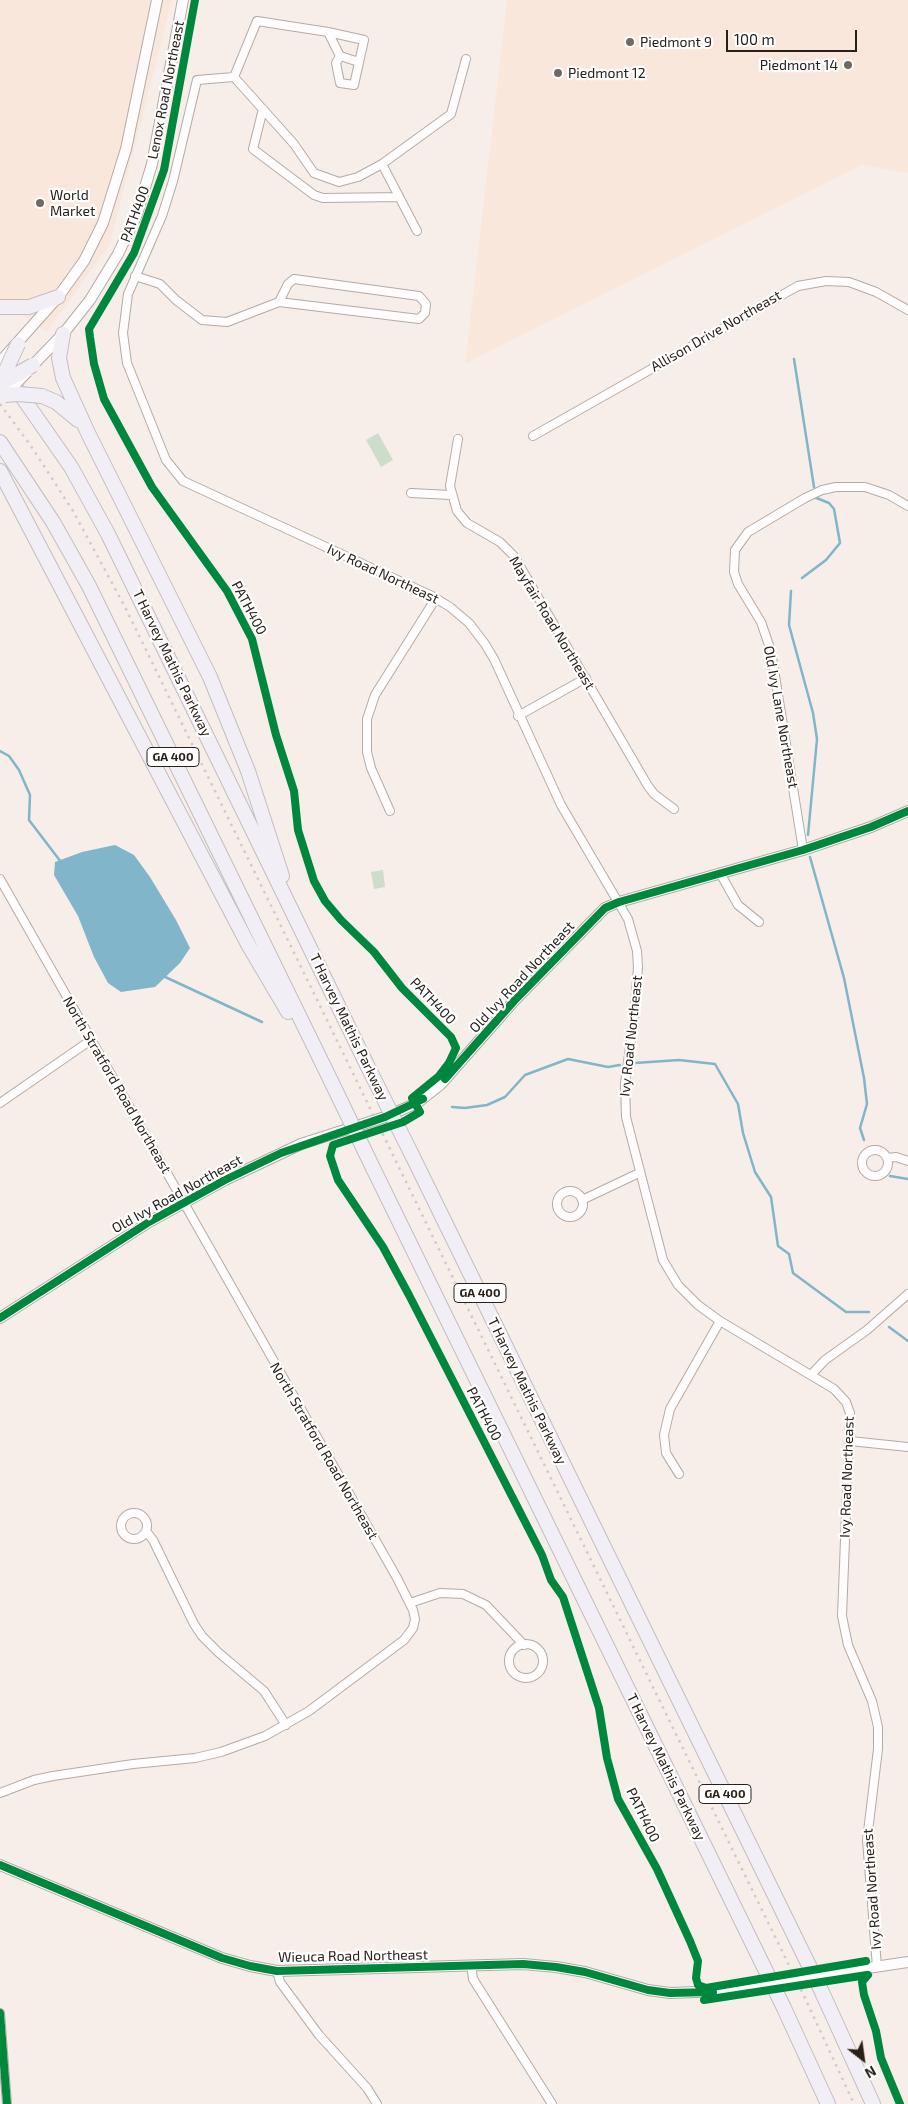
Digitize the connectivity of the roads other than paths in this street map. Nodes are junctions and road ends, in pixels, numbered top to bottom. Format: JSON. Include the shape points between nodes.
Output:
{"nodes":[{"id":1,"x":183,"y":0,"type":"edge"},
{"id":2,"x":155,"y":2,"type":"edge"},
{"id":3,"x":328,"y":32,"type":"junction"},
{"id":4,"x":340,"y":56,"type":"junction"},
{"id":5,"x":466,"y":59,"type":"dead end"},
{"id":6,"x":359,"y":62,"type":"junction"},
{"id":7,"x":234,"y":77,"type":"junction"},
{"id":8,"x":263,"y":109,"type":"junction"},
{"id":9,"x":382,"y":164,"type":"junction"},
{"id":10,"x":336,"y":181,"type":"junction"},
{"id":11,"x":399,"y":197,"type":"junction"},
{"id":12,"x":338,"y":198,"type":"junction"},
{"id":13,"x":417,"y":231,"type":"dead end"},
{"id":14,"x":136,"y":276,"type":"junction"},
{"id":15,"x":58,"y":297,"type":"junction"},
{"id":16,"x":279,"y":302,"type":"junction"},
{"id":17,"x":0,"y":307,"type":"edge"},
{"id":18,"x":908,"y":310,"type":"edge"},
{"id":19,"x":63,"y":334,"type":"junction"},
{"id":20,"x":18,"y":344,"type":"junction"},
{"id":21,"x":0,"y":362,"type":"edge"},
{"id":22,"x":33,"y":365,"type":"joint"},
{"id":23,"x":0,"y":368,"type":"edge"},
{"id":24,"x":1,"y":392,"type":"edge"},
{"id":25,"x":88,"y":433,"type":"junction"},
{"id":26,"x":533,"y":436,"type":"dead end"},
{"id":27,"x":458,"y":439,"type":"dead end"},
{"id":28,"x":0,"y":442,"type":"edge"},
{"id":29,"x":0,"y":471,"type":"edge"},
{"id":30,"x":0,"y":480,"type":"edge"},
{"id":31,"x":10,"y":491,"type":"junction"},
{"id":32,"x":411,"y":493,"type":"dead end"},
{"id":33,"x":451,"y":495,"type":"junction"},
{"id":34,"x":908,"y":506,"type":"edge"},
{"id":35,"x":436,"y":598,"type":"junction"},
{"id":36,"x":586,"y":678,"type":"junction"},
{"id":37,"x":518,"y":716,"type":"junction"},
{"id":38,"x":674,"y":810,"type":"dead end"},
{"id":39,"x":390,"y":811,"type":"dead end"},
{"id":40,"x":908,"y":811,"type":"edge"},
{"id":41,"x":803,"y":850,"type":"junction"},
{"id":42,"x":720,"y":873,"type":"junction"},
{"id":43,"x":0,"y":879,"type":"edge"},
{"id":44,"x":619,"y":902,"type":"junction"},
{"id":45,"x":291,"y":908,"type":"junction"},
{"id":46,"x":759,"y":922,"type":"dead end"},
{"id":47,"x":91,"y":1040,"type":"junction"},
{"id":48,"x":331,"y":1081,"type":"junction"},
{"id":49,"x":0,"y":1103,"type":"edge"},
{"id":50,"x":887,"y":1158,"type":"dead end"},
{"id":51,"x":908,"y":1161,"type":"edge"},
{"id":52,"x":639,"y":1173,"type":"junction"},
{"id":53,"x":582,"y":1200,"type":"dead end"},
{"id":54,"x":183,"y":1202,"type":"junction"},
{"id":55,"x":908,"y":1294,"type":"edge"},
{"id":56,"x":0,"y":1318,"type":"edge"},
{"id":57,"x":720,"y":1321,"type":"junction"},
{"id":58,"x":812,"y":1375,"type":"junction"},
{"id":59,"x":850,"y":1441,"type":"junction"},
{"id":60,"x":908,"y":1447,"type":"edge"},
{"id":61,"x":679,"y":1474,"type":"dead end"},
{"id":62,"x":146,"y":1532,"type":"dead end"},
{"id":63,"x":410,"y":1603,"type":"junction"},
{"id":64,"x":524,"y":1645,"type":"junction"},
{"id":65,"x":286,"y":1725,"type":"junction"},
{"id":66,"x":0,"y":1793,"type":"edge"},
{"id":67,"x":0,"y":1866,"type":"edge"},
{"id":68,"x":908,"y":1962,"type":"edge"},
{"id":69,"x":470,"y":1966,"type":"junction"},
{"id":70,"x":877,"y":1967,"type":"junction"},
{"id":71,"x":277,"y":1971,"type":"junction"},
{"id":72,"x":0,"y":2013,"type":"edge"},
{"id":73,"x":2,"y":2073,"type":"edge"},
{"id":74,"x":8,"y":2104,"type":"edge"},
{"id":75,"x":377,"y":2104,"type":"edge"},
{"id":76,"x":552,"y":2104,"type":"edge"},
{"id":77,"x":828,"y":2104,"type":"edge"},
{"id":78,"x":872,"y":2104,"type":"edge"}],
"edges":[{"from":1,"to":19,"type":"street","name":"Lenox Road Northeast","via":[[152,164],[137,214],[105,278]]},
{"from":2,"to":15,"type":"street","name":"Lenox Road Northeast","via":[[126,148],[110,207],[90,251]]},
{"from":3,"to":4,"type":"street"},
{"from":3,"to":6,"type":"street","via":[[364,40]]},
{"from":3,"to":7,"type":"street","via":[[257,21]]},
{"from":4,"to":6,"type":"street"},
{"from":4,"to":6,"type":"street","via":[[336,63],[340,83],[354,85]]},
{"from":5,"to":9,"type":"street","via":[[451,114]]},
{"from":7,"to":8,"type":"street"},
{"from":7,"to":14,"type":"street","name":"Ivy Road Northeast","via":[[198,80],[162,216]]},
{"from":8,"to":10,"type":"street","via":[[314,173]]},
{"from":8,"to":12,"type":"street","via":[[253,149],[314,195]]},
{"from":9,"to":10,"type":"street","via":[[358,177]]},
{"from":9,"to":11,"type":"street"},
{"from":10,"to":12,"type":"street"},
{"from":11,"to":12,"type":"street"},
{"from":11,"to":13,"type":"street"},
{"from":14,"to":16,"type":"street","via":[[160,284],[202,320],[227,322]]},
{"from":14,"to":35,"type":"street","name":"Ivy Road Northeast","via":[[128,294],[124,333],[127,363],[166,460],[176,476],[190,486]]},
{"from":15,"to":17,"type":"highway","via":[[29,307]]},
{"from":15,"to":20,"type":"street","name":"Lenox Road Northeast"},
{"from":16,"to":16,"type":"street","via":[[419,318],[425,313],[426,304],[420,296],[294,279]]},
{"from":18,"to":26,"type":"street","name":"Allison Drive Northeast","via":[[876,292],[849,282],[826,281],[798,286]]},
{"from":19,"to":22,"type":"street","name":"Lenox Road Northeast"},
{"from":19,"to":25,"type":"highway","via":[[60,368]]},
{"from":20,"to":21,"type":"street","name":"Lenox Road Northeast"},
{"from":20,"to":24,"type":"highway","bridge":true},
{"from":22,"to":24,"type":"highway","bridge":true},
{"from":23,"to":45,"type":"highway","name":"T Harvey Mathis Parkway","number":"GA 400","via":[[50,434],[91,502]]},
{"from":24,"to":25,"type":"highway","bridge":true,"via":[[42,396],[67,408]]},
{"from":25,"to":45,"type":"highway","via":[[210,677],[262,811]]},
{"from":27,"to":33,"type":"street","name":"Mayfair Road Northeast","via":[[450,478]]},
{"from":28,"to":48,"type":"highway","name":"T Harvey Mathis Parkway","number":"GA 400","via":[[53,522],[84,578]]},
{"from":29,"to":31,"type":"highway"},
{"from":30,"to":31,"type":"highway"},
{"from":31,"to":48,"type":"highway","via":[[249,946]]},
{"from":32,"to":33,"type":"street"},
{"from":33,"to":36,"type":"street","name":"Mayfair Road Northeast","via":[[457,511],[467,523],[500,542],[514,556]]},
{"from":34,"to":41,"type":"street","name":"Old Ivy Lane Northeast","via":[[889,494],[865,487],[822,490],[748,532],[735,550],[734,572],[738,584],[761,622],[771,651]]},
{"from":35,"to":37,"type":"street","name":"Ivy Road Northeast","via":[[469,623],[485,644]]},
{"from":35,"to":39,"type":"street","via":[[375,695],[367,719],[371,768]]},
{"from":36,"to":37,"type":"street"},
{"from":36,"to":38,"type":"street","name":"Mayfair Road Northeast","via":[[648,786]]},
{"from":37,"to":44,"type":"street","name":"Ivy Road Northeast","via":[[561,806]]},
{"from":40,"to":41,"type":"street","name":"Old Ivy Road Northeast"},
{"from":41,"to":42,"type":"street","name":"Old Ivy Road Northeast"},
{"from":42,"to":44,"type":"street","name":"Old Ivy Road Northeast"},
{"from":42,"to":46,"type":"street","via":[[738,904]]},
{"from":43,"to":47,"type":"street","name":"North Stratford Road Northeast"},
{"from":44,"to":52,"type":"street","name":"Ivy Road Northeast","via":[[633,935],[638,967],[624,1100]]},
{"from":44,"to":54,"type":"street","name":"Old Ivy Road Northeast","via":[[594,917],[446,1078],[417,1103],[282,1152]]},
{"from":45,"to":78,"type":"highway","name":"T Harvey Mathis Parkway","number":"GA 400","bridge":true,"via":[[821,1990]]},
{"from":47,"to":49,"type":"street"},
{"from":47,"to":54,"type":"street","name":"North Stratford Road Northeast"},
{"from":48,"to":77,"type":"highway","name":"T Harvey Mathis Parkway","number":"GA 400","bridge":true},
{"from":50,"to":51,"type":"street"},
{"from":52,"to":53,"type":"street"},
{"from":52,"to":57,"type":"street","name":"Ivy Road Northeast","via":[[658,1246],[669,1272],[687,1295]]},
{"from":54,"to":56,"type":"street","name":"Old Ivy Road Northeast"},
{"from":54,"to":63,"type":"street","name":"North Stratford Road Northeast"},
{"from":55,"to":58,"type":"street","via":[[867,1330],[825,1360]]},
{"from":57,"to":58,"type":"street","name":"Ivy Road Northeast"},
{"from":57,"to":61,"type":"street","via":[[670,1409],[664,1435],[666,1453]]},
{"from":58,"to":59,"type":"street","name":"Ivy Road Northeast","via":[[840,1393],[846,1402],[851,1420]]},
{"from":59,"to":60,"type":"street"},
{"from":59,"to":70,"type":"street","name":"Ivy Road Northeast","via":[[842,1616],[848,1645],[872,1701],[878,1727],[867,1840]]},
{"from":62,"to":65,"type":"street","via":[[202,1636],[264,1691]]},
{"from":63,"to":64,"type":"street","via":[[440,1593],[463,1594],[486,1605]]},
{"from":63,"to":65,"type":"street","name":"North Stratford Road Northeast","via":[[413,1628],[404,1640]]},
{"from":64,"to":64,"type":"street","via":[[539,1651],[543,1662],[539,1672],[529,1678],[518,1676],[509,1664],[514,1649]]},
{"from":65,"to":66,"type":"street","name":"North Stratford Road Northeast","via":[[221,1752],[53,1776]]},
{"from":67,"to":71,"type":"street","name":"Wieuca Road Northeast","via":[[222,1958]]},
{"from":68,"to":70,"type":"street","name":"Wieuca Road Northeast"},
{"from":69,"to":70,"type":"street","name":"Wieuca Road Northeast","bridge":true,"via":[[523,1964],[556,1967],[674,1994],[722,1991]]},
{"from":69,"to":71,"type":"street","name":"Wieuca Road Northeast"},
{"from":69,"to":76,"type":"street","via":[[473,1979]]},
{"from":71,"to":75,"type":"street","via":[[280,1982],[319,2035],[367,2088]]},
{"from":72,"to":73,"type":"street"},
{"from":73,"to":74,"type":"street"}]}
